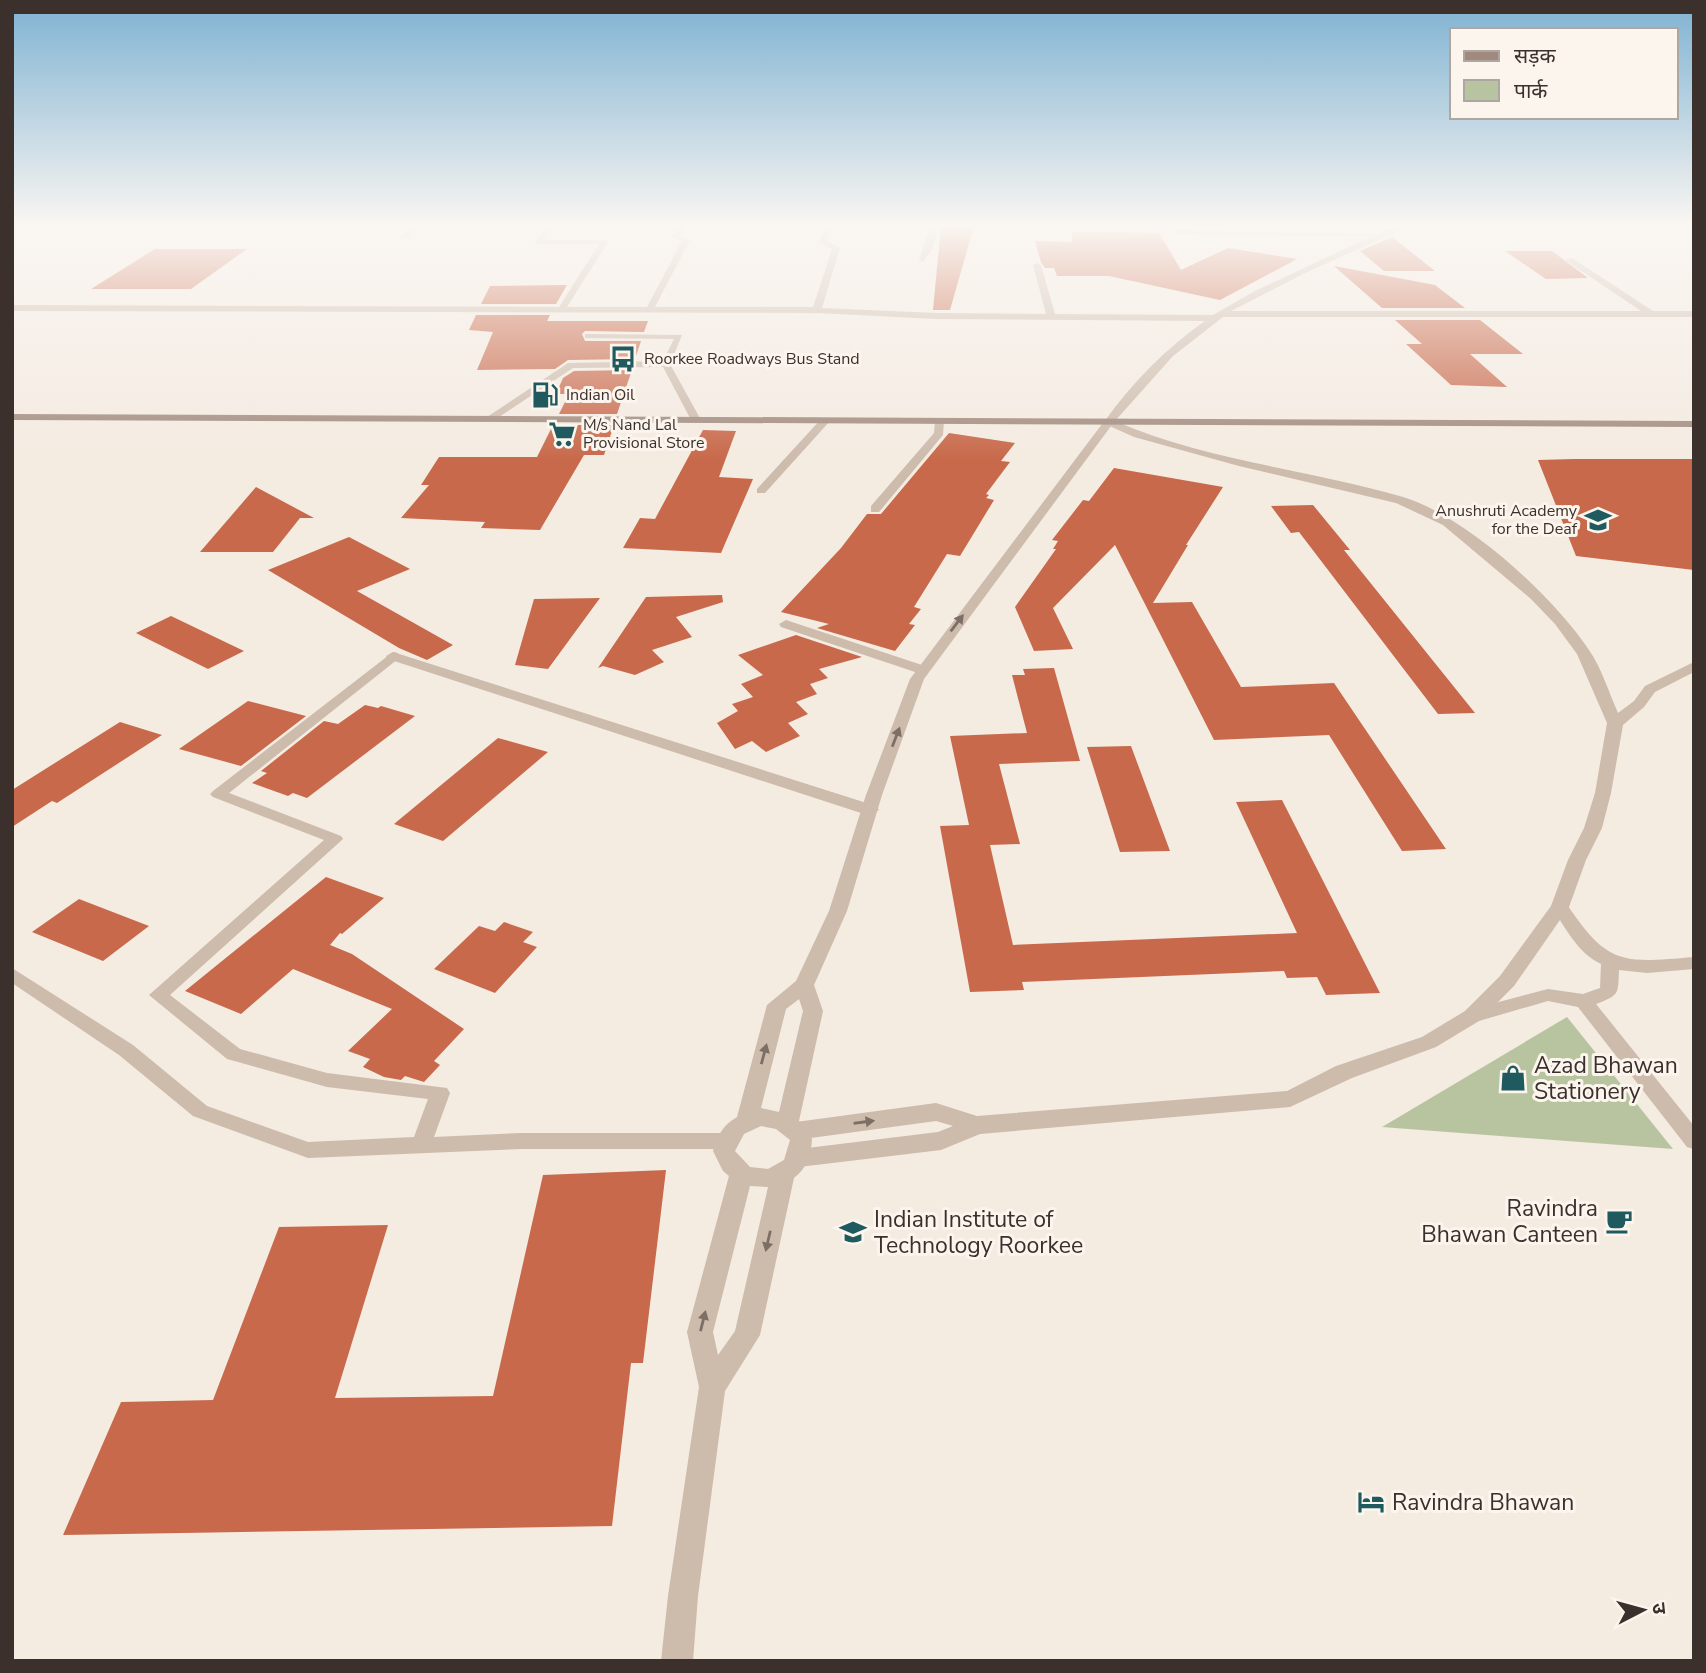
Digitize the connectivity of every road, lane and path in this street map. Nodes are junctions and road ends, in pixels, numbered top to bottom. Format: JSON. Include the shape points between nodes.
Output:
{"nodes":[{"id":1,"x":565,"y":304,"type":"edge"},
{"id":2,"x":652,"y":304,"type":"edge"},
{"id":3,"x":819,"y":304,"type":"edge"},
{"id":4,"x":1048,"y":304,"type":"edge"},
{"id":5,"x":1237,"y":304,"type":"edge"},
{"id":6,"x":1636,"y":304,"type":"edge"},
{"id":7,"x":12,"y":309,"type":"edge"},
{"id":8,"x":649,"y":309,"type":"junction"},
{"id":9,"x":561,"y":310,"type":"junction"},
{"id":10,"x":817,"y":310,"type":"junction"},
{"id":11,"x":1651,"y":314,"type":"junction"},
{"id":12,"x":1694,"y":314,"type":"edge"},
{"id":13,"x":1051,"y":315,"type":"junction"},
{"id":14,"x":1219,"y":316,"type":"junction"},
{"id":15,"x":588,"y":336,"type":"dead end"},
{"id":16,"x":666,"y":364,"type":"junction"},
{"id":17,"x":12,"y":417,"type":"edge"},
{"id":18,"x":491,"y":419,"type":"junction"},
{"id":19,"x":696,"y":420,"type":"junction"},
{"id":20,"x":825,"y":421,"type":"junction"},
{"id":21,"x":939,"y":421,"type":"junction"},
{"id":22,"x":1109,"y":422,"type":"junction"},
{"id":23,"x":1694,"y":424,"type":"edge"},
{"id":24,"x":761,"y":491,"type":"dead end"},
{"id":25,"x":875,"y":509,"type":"dead end"},
{"id":26,"x":786,"y":624,"type":"dead end"},
{"id":27,"x":393,"y":656,"type":"joint"},
{"id":28,"x":1694,"y":666,"type":"edge"},
{"id":29,"x":923,"y":670,"type":"junction"},
{"id":30,"x":1615,"y":723,"type":"junction"},
{"id":31,"x":872,"y":802,"type":"junction"},
{"id":32,"x":1560,"y":907,"type":"junction"},
{"id":33,"x":1610,"y":963,"type":"junction"},
{"id":34,"x":1694,"y":963,"type":"edge"},
{"id":35,"x":15,"y":978,"type":"edge"},
{"id":36,"x":804,"y":985,"type":"junction"},
{"id":37,"x":1584,"y":1001,"type":"junction"},
{"id":38,"x":1472,"y":1016,"type":"junction"},
{"id":39,"x":747,"y":1120,"type":"junction"},
{"id":40,"x":977,"y":1125,"type":"junction"},
{"id":41,"x":792,"y":1127,"type":"junction"},
{"id":42,"x":726,"y":1141,"type":"junction"},
{"id":43,"x":1694,"y":1141,"type":"edge"},
{"id":44,"x":421,"y":1145,"type":"junction"},
{"id":45,"x":791,"y":1166,"type":"junction"},
{"id":46,"x":741,"y":1174,"type":"junction"},
{"id":47,"x":712,"y":1387,"type":"junction"},
{"id":48,"x":677,"y":1661,"type":"edge"}],
"edges":[{"from":1,"to":9,"type":"street"},
{"from":2,"to":8,"type":"street"},
{"from":3,"to":10,"type":"street"},
{"from":4,"to":13,"type":"street"},
{"from":5,"to":14,"type":"street"},
{"from":6,"to":11,"type":"street"},
{"from":7,"to":9,"type":"street"},
{"from":8,"to":9,"type":"street"},
{"from":8,"to":10,"type":"street"},
{"from":10,"to":13,"type":"street"},
{"from":11,"to":12,"type":"street"},
{"from":11,"to":14,"type":"street"},
{"from":13,"to":14,"type":"street"},
{"from":14,"to":22,"type":"street","via":[[1152,369]]},
{"from":15,"to":16,"type":"lane","via":[[679,337]]},
{"from":16,"to":18,"type":"lane","via":[[571,365]]},
{"from":16,"to":19,"type":"lane"},
{"from":17,"to":18,"type":"main road"},
{"from":18,"to":19,"type":"main road"},
{"from":19,"to":20,"type":"main road"},
{"from":20,"to":21,"type":"main road"},
{"from":20,"to":24,"type":"street"},
{"from":21,"to":22,"type":"main road"},
{"from":21,"to":25,"type":"street","via":[[939,433]]},
{"from":22,"to":23,"type":"main road"},
{"from":29,"to":22,"type":"street","one_way":true},
{"from":22,"to":30,"type":"street","via":[[1198,452],[1400,500],[1447,522],[1560,621],[1590,665]]},
{"from":26,"to":29,"type":"street"},
{"from":27,"to":31,"type":"street"},
{"from":27,"to":44,"type":"lane","via":[[218,794],[335,839],[158,995],[234,1054],[327,1080],[440,1093]]},
{"from":28,"to":30,"type":"street","via":[[1650,689]]},
{"from":31,"to":29,"type":"street","one_way":true},
{"from":30,"to":32,"type":"street","via":[[1593,828]]},
{"from":31,"to":36,"type":"street","via":[[838,911]]},
{"from":32,"to":33,"type":"lane","via":[[1580,939]]},
{"from":32,"to":38,"type":"street","via":[[1507,981]]},
{"from":33,"to":34,"type":"lane","via":[[1632,968]]},
{"from":33,"to":37,"type":"lane","via":[[1609,992]]},
{"from":35,"to":44,"type":"lane","via":[[125,1050],[200,1111],[308,1150]]},
{"from":39,"to":36,"type":"street","one_way":true,"via":[[777,1005]]},
{"from":36,"to":41,"type":"street","via":[[813,1011]]},
{"from":37,"to":38,"type":"lane","via":[[1548,995]]},
{"from":37,"to":43,"type":"lane"},
{"from":38,"to":40,"type":"street","via":[[1429,1042],[1344,1072],[1290,1098]]},
{"from":39,"to":41,"type":"street","via":[[775,1118]]},
{"from":39,"to":42,"type":"street","via":[[733,1129]]},
{"from":41,"to":40,"type":"street","one_way":true,"via":[[936,1112]]},
{"from":40,"to":45,"type":"street","via":[[940,1140]]},
{"from":41,"to":45,"type":"street","via":[[801,1139]]},
{"from":42,"to":44,"type":"lane"},
{"from":42,"to":46,"type":"street","via":[[726,1160]]},
{"from":45,"to":46,"type":"street","via":[[762,1179]]},
{"from":45,"to":47,"type":"street","one_way":true,"via":[[747,1335]]},
{"from":47,"to":46,"type":"street","one_way":true,"via":[[700,1332]]},
{"from":47,"to":48,"type":"street"}]}
